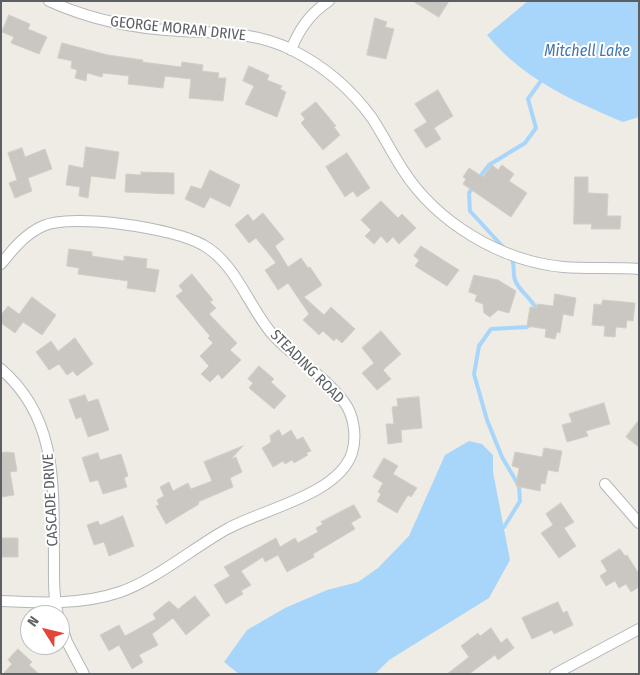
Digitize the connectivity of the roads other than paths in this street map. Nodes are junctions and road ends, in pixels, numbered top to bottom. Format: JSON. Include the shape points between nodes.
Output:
{"nodes":[{"id":1,"x":50,"y":1,"type":"edge"},
{"id":2,"x":329,"y":1,"type":"edge"},
{"id":3,"x":291,"y":50,"type":"junction"},
{"id":4,"x":1,"y":264,"type":"edge"},
{"id":5,"x":639,"y":269,"type":"edge"},
{"id":6,"x":1,"y":369,"type":"edge"},
{"id":7,"x":605,"y":484,"type":"dead end"},
{"id":8,"x":639,"y":523,"type":"edge"},
{"id":9,"x":1,"y":601,"type":"edge"},
{"id":10,"x":56,"y":601,"type":"junction"},
{"id":11,"x":57,"y":605,"type":"edge"},
{"id":12,"x":639,"y":629,"type":"edge"},
{"id":13,"x":70,"y":648,"type":"edge"},
{"id":14,"x":84,"y":674,"type":"edge"},
{"id":15,"x":555,"y":674,"type":"edge"}],
"edges":[{"from":1,"to":3,"type":"street","name":"GEORGE MORAN DRIVE","via":[[102,21],[142,28],[250,36]]},
{"from":2,"to":3,"type":"street","via":[[307,20]]},
{"from":3,"to":5,"type":"street","name":"GEORGE MORAN DRIVE","via":[[331,74],[354,95],[404,173],[425,198],[475,238],[505,252],[562,267]]},
{"from":4,"to":10,"type":"street","name":"STEADING ROAD","via":[[24,237],[64,220],[187,237],[205,245],[220,258],[272,334],[334,390],[352,418],[352,453],[344,467],[325,485],[236,524],[121,592],[76,601]]},
{"from":6,"to":10,"type":"street","name":"CASCADE DRIVE","via":[[28,400],[50,452]]},
{"from":7,"to":8,"type":"street"},
{"from":9,"to":10,"type":"street","name":"STEADING ROAD"},
{"from":10,"to":11,"type":"street","name":"CASCADE DRIVE"},
{"from":12,"to":15,"type":"street"},
{"from":13,"to":14,"type":"street"}]}
